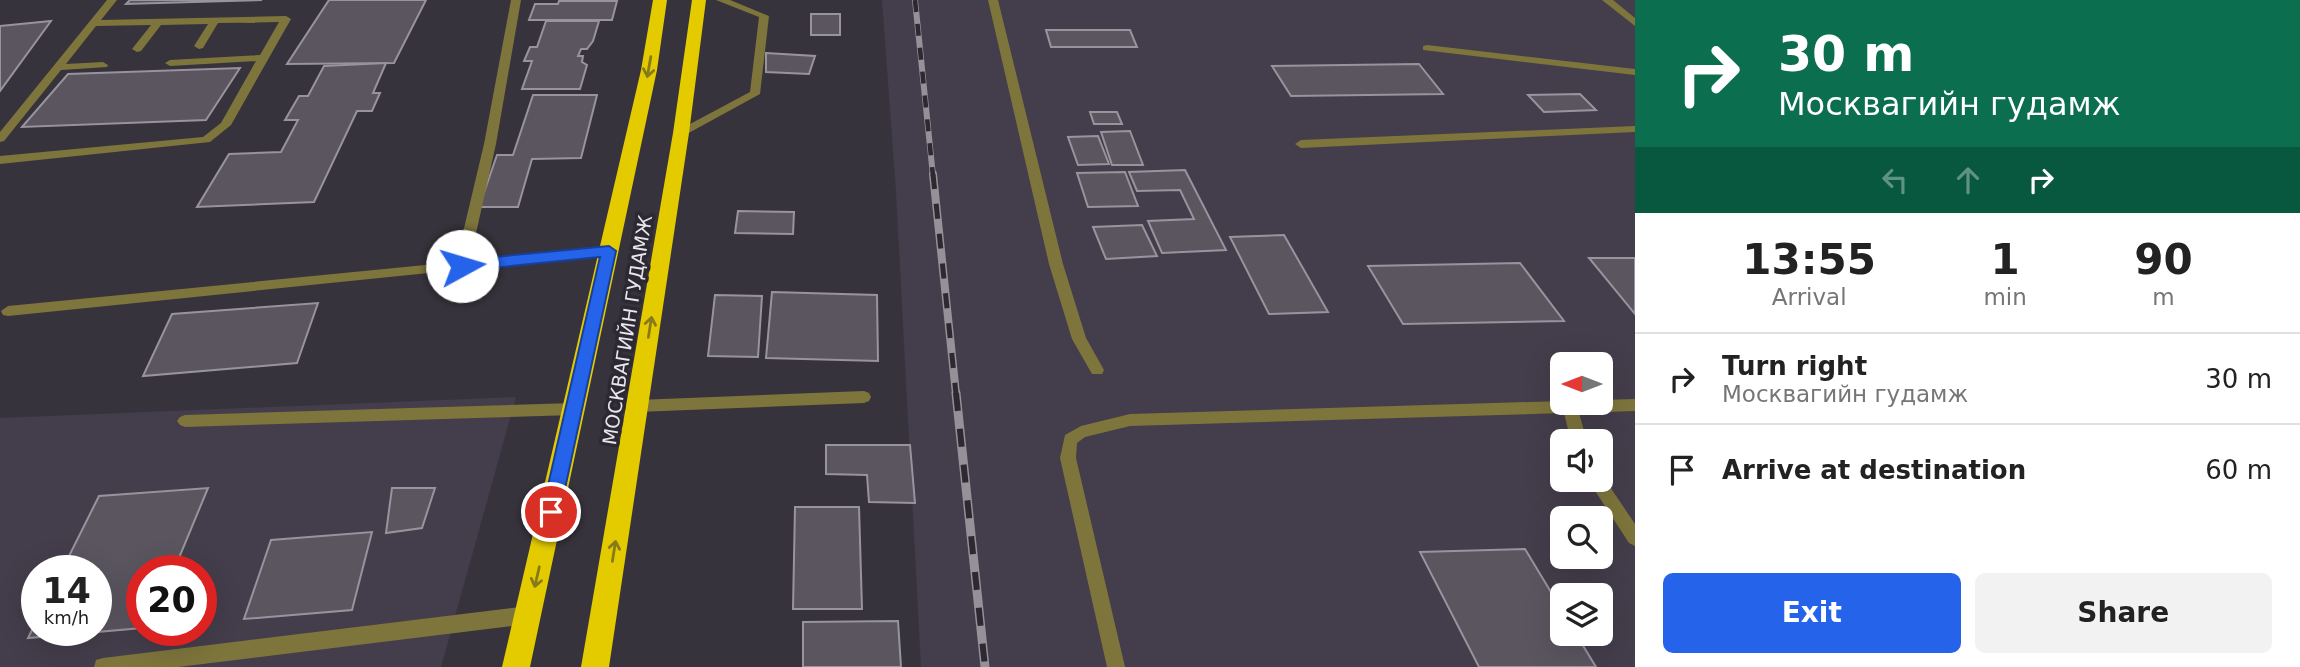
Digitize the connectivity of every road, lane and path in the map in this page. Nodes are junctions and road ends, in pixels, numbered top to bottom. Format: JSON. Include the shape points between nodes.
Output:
{"nodes":[{"id":1,"x":112,"y":0,"type":"edge"},
{"id":2,"x":516,"y":0,"type":"edge"},
{"id":3,"x":660,"y":0,"type":"edge"},
{"id":4,"x":699,"y":0,"type":"edge"},
{"id":5,"x":722,"y":0,"type":"edge"},
{"id":6,"x":993,"y":0,"type":"edge"},
{"id":7,"x":1607,"y":0,"type":"edge"},
{"id":8,"x":215,"y":20,"type":"junction"},
{"id":9,"x":158,"y":22,"type":"junction"},
{"id":10,"x":93,"y":23,"type":"junction"},
{"id":11,"x":1635,"y":23,"type":"edge"},
{"id":12,"x":199,"y":47,"type":"dead end"},
{"id":13,"x":1427,"y":48,"type":"dead end"},
{"id":14,"x":137,"y":49,"type":"dead end"},
{"id":15,"x":264,"y":58,"type":"junction"},
{"id":16,"x":170,"y":63,"type":"dead end"},
{"id":17,"x":103,"y":65,"type":"dead end"},
{"id":18,"x":58,"y":67,"type":"junction"},
{"id":19,"x":1635,"y":72,"type":"edge"},
{"id":20,"x":1635,"y":129,"type":"edge"},
{"id":21,"x":681,"y":134,"type":"junction"},
{"id":22,"x":0,"y":139,"type":"edge"},
{"id":23,"x":1301,"y":145,"type":"dead end"},
{"id":24,"x":0,"y":160,"type":"edge"},
{"id":25,"x":609,"y":251,"type":"junction"},
{"id":26,"x":462,"y":266,"type":"junction"},
{"id":27,"x":8,"y":311,"type":"dead end"},
{"id":28,"x":1097,"y":370,"type":"dead end"},
{"id":29,"x":864,"y":397,"type":"dead end"},
{"id":30,"x":1635,"y":405,"type":"edge"},
{"id":31,"x":637,"y":406,"type":"junction"},
{"id":32,"x":1614,"y":406,"type":"edge"},
{"id":33,"x":1550,"y":408,"type":"edge"},
{"id":34,"x":574,"y":409,"type":"junction"},
{"id":35,"x":184,"y":421,"type":"dead end"},
{"id":36,"x":1604,"y":492,"type":"edge"},
{"id":37,"x":1635,"y":538,"type":"edge"},
{"id":38,"x":528,"y":615,"type":"junction"},
{"id":39,"x":103,"y":667,"type":"edge"},
{"id":40,"x":516,"y":667,"type":"edge"},
{"id":41,"x":596,"y":667,"type":"edge"},
{"id":42,"x":1116,"y":667,"type":"edge"}],
"edges":[{"from":1,"to":10,"type":"street"},
{"from":2,"to":26,"type":"street"},
{"from":3,"to":25,"type":"highway","name":"МОСКВАГИЙН ГУДАМЖ","one_way":true},
{"from":4,"to":21,"type":"highway","name":"МОСКВАГИЙН ГУДАМЖ"},
{"from":5,"to":21,"type":"street","via":[[764,16],[755,94]]},
{"from":6,"to":28,"type":"street","via":[[1056,264],[1079,339]]},
{"from":7,"to":11,"type":"street"},
{"from":8,"to":9,"type":"street"},
{"from":8,"to":12,"type":"street"},
{"from":8,"to":15,"type":"street","via":[[286,19]]},
{"from":9,"to":10,"type":"street"},
{"from":9,"to":14,"type":"street"},
{"from":10,"to":18,"type":"street"},
{"from":13,"to":19,"type":"street"},
{"from":15,"to":16,"type":"street"},
{"from":15,"to":24,"type":"street","via":[[225,125],[206,140]]},
{"from":17,"to":18,"type":"street"},
{"from":18,"to":22,"type":"street"},
{"from":20,"to":23,"type":"street"},
{"from":31,"to":21,"type":"highway","name":"МОСКВАГИЙН ГУДАМЖ","one_way":true},
{"from":25,"to":26,"type":"street"},
{"from":25,"to":34,"type":"highway","name":"МОСКВАГИЙН ГУДАМЖ"},
{"from":26,"to":27,"type":"street"},
{"from":29,"to":31,"type":"street"},
{"from":30,"to":32,"type":"street"},
{"from":41,"to":31,"type":"highway","name":"МОСКВАГИЙН ГУДАМЖ","one_way":true},
{"from":33,"to":42,"type":"street","via":[[1130,420],[1081,432],[1070,440],[1068,458]]},
{"from":34,"to":35,"type":"street"},
{"from":34,"to":38,"type":"highway","name":"МОСКВАГИЙН ГУДАМЖ","one_way":true},
{"from":36,"to":37,"type":"street"},
{"from":38,"to":39,"type":"street"},
{"from":38,"to":40,"type":"highway","name":"МОСКВАГИЙН ГУДАМЖ"}]}
